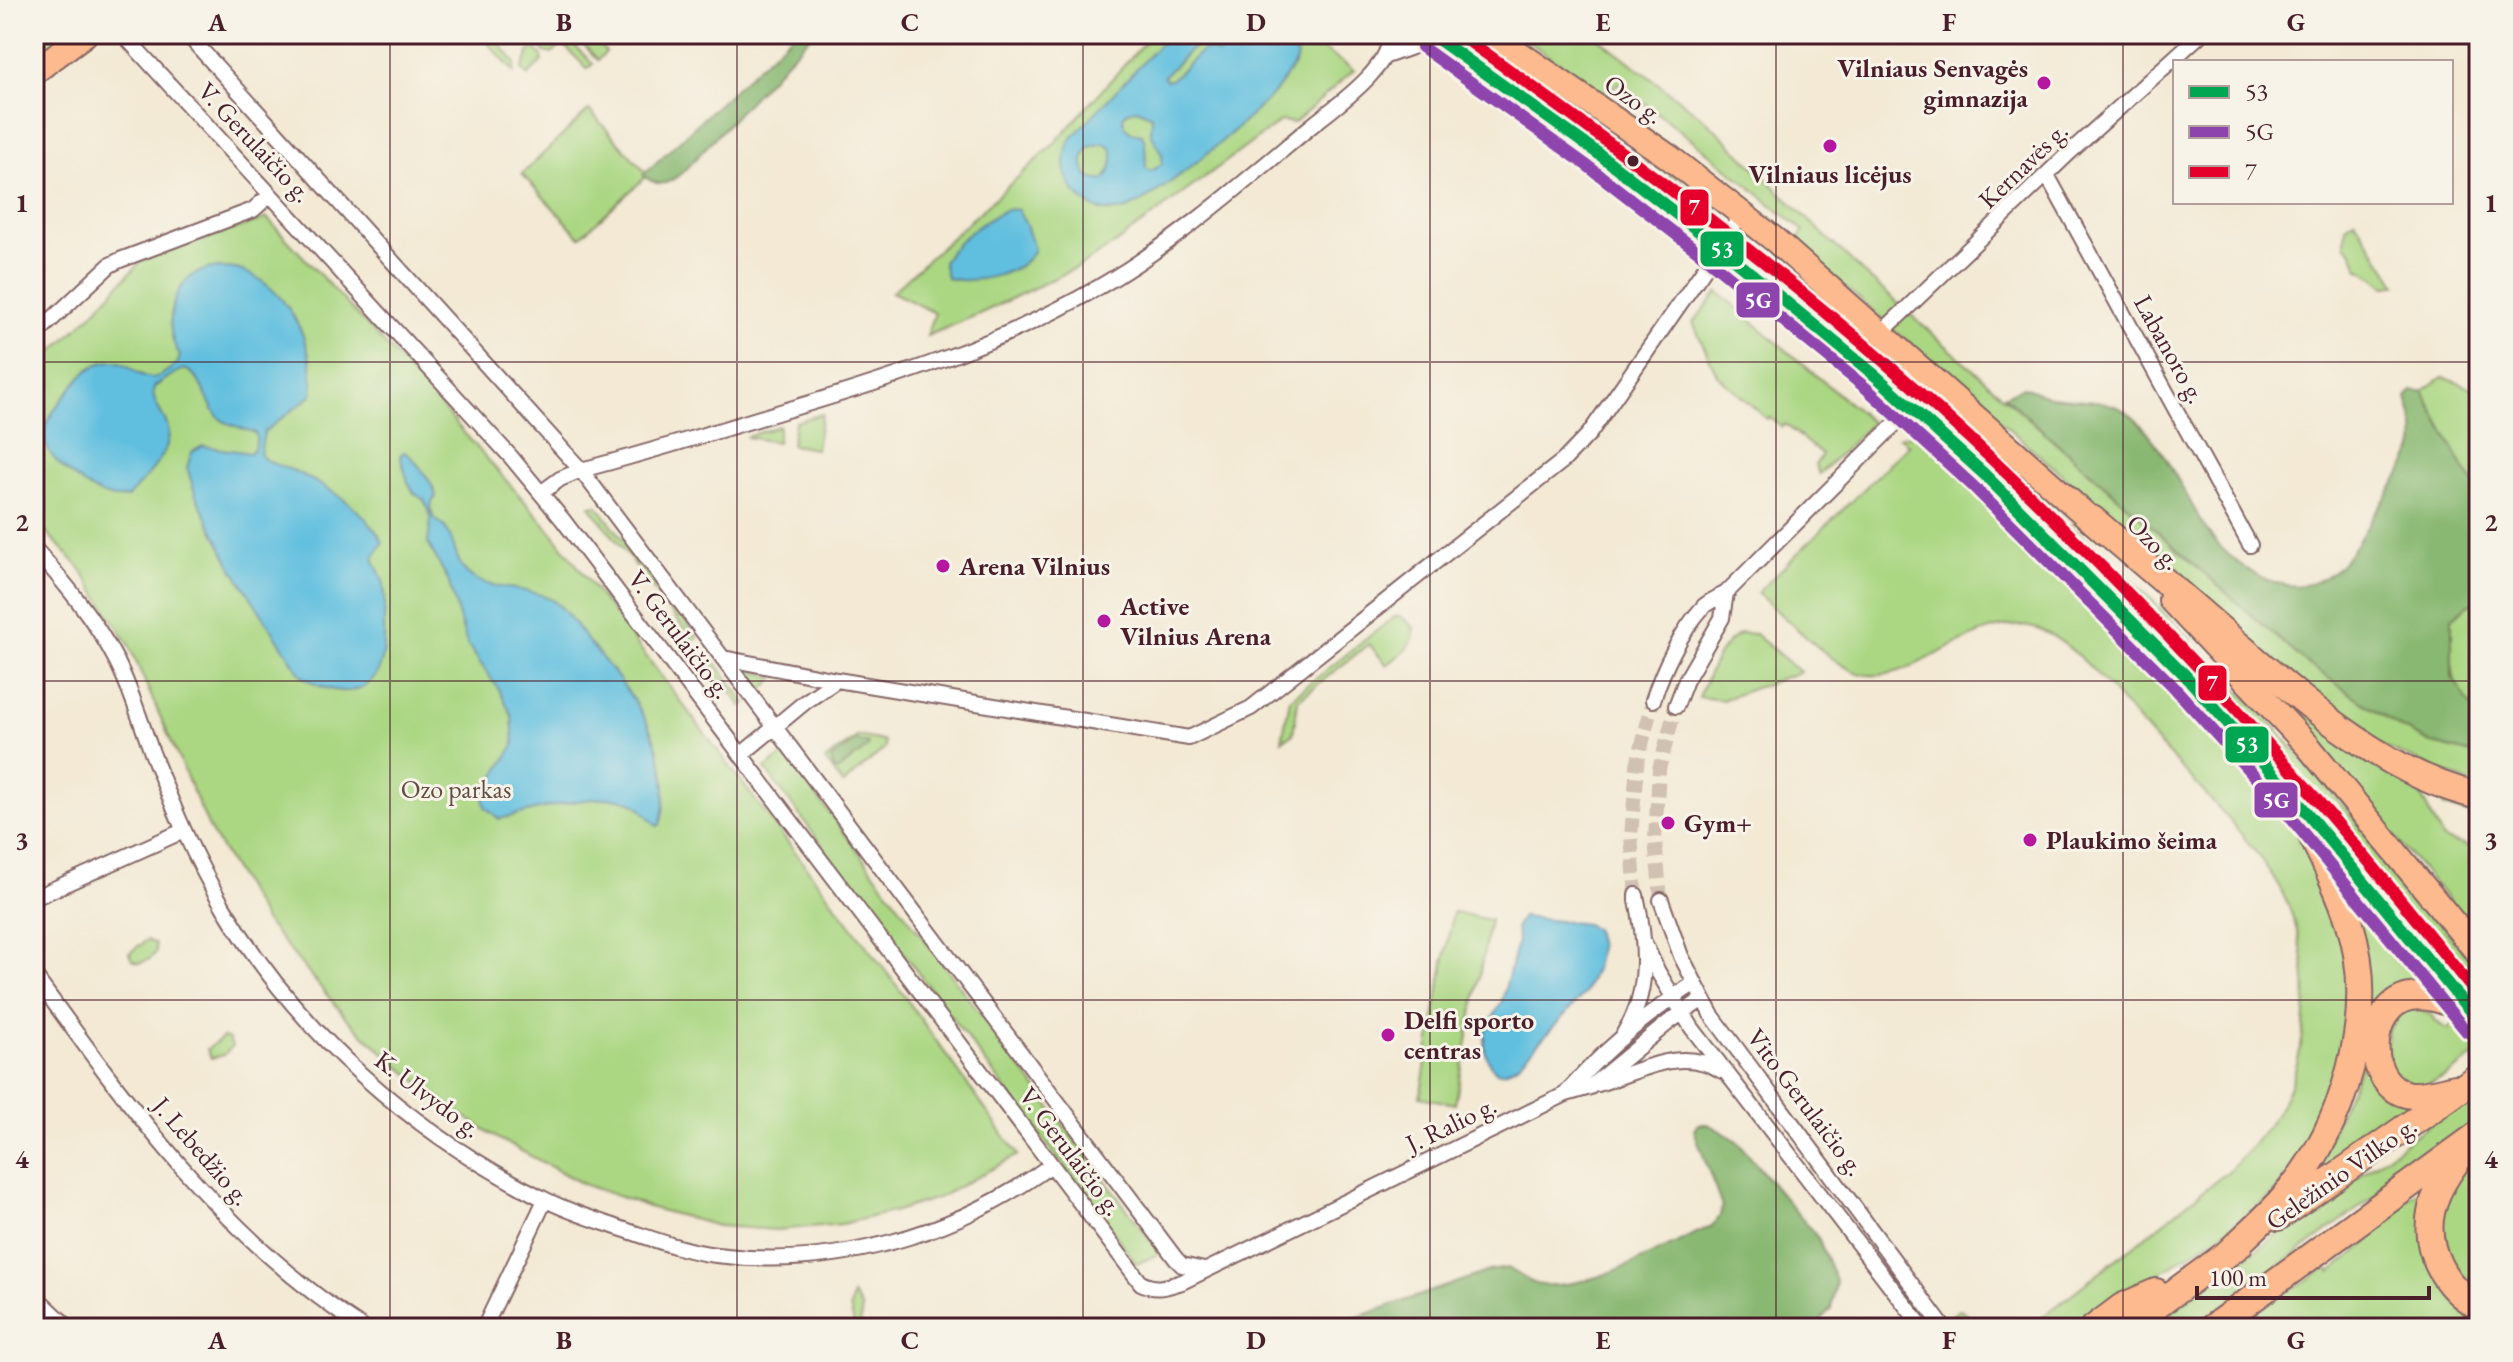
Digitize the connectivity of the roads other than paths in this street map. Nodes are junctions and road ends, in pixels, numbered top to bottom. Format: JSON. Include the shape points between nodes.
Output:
{"nodes":[{"id":1,"x":85,"y":34,"type":"edge"},
{"id":2,"x":123,"y":34,"type":"edge"},
{"id":3,"x":187,"y":34,"type":"edge"},
{"id":4,"x":1389,"y":34,"type":"edge"},
{"id":5,"x":1491,"y":34,"type":"edge"},
{"id":6,"x":2201,"y":34,"type":"edge"},
{"id":7,"x":1434,"y":36,"type":"edge"},
{"id":8,"x":1386,"y":56,"type":"junction"},
{"id":9,"x":34,"y":72,"type":"edge"},
{"id":10,"x":2047,"y":175,"type":"junction"},
{"id":11,"x":270,"y":195,"type":"junction"},
{"id":12,"x":1742,"y":215,"type":"junction"},
{"id":13,"x":1719,"y":247,"type":"junction"},
{"id":14,"x":1881,"y":333,"type":"junction"},
{"id":15,"x":34,"y":336,"type":"edge"},
{"id":16,"x":1912,"y":407,"type":"junction"},
{"id":17,"x":581,"y":470,"type":"junction"},
{"id":18,"x":541,"y":493,"type":"junction"},
{"id":19,"x":2092,"y":519,"type":"junction"},
{"id":20,"x":2250,"y":545,"type":"dead end"},
{"id":21,"x":34,"y":548,"type":"edge"},
{"id":22,"x":1726,"y":593,"type":"junction"},
{"id":23,"x":723,"y":658,"type":"junction"},
{"id":24,"x":837,"y":680,"type":"junction"},
{"id":25,"x":1653,"y":700,"type":"tunnel mouth"},
{"id":26,"x":1676,"y":706,"type":"tunnel mouth"},
{"id":27,"x":776,"y":728,"type":"junction"},
{"id":28,"x":741,"y":755,"type":"junction"},
{"id":29,"x":2293,"y":796,"type":"junction"},
{"id":30,"x":2479,"y":796,"type":"edge"},
{"id":31,"x":183,"y":831,"type":"junction"},
{"id":32,"x":1636,"y":895,"type":"tunnel mouth"},
{"id":33,"x":34,"y":898,"type":"edge"},
{"id":34,"x":1661,"y":900,"type":"tunnel mouth"},
{"id":35,"x":1644,"y":942,"type":"junction"},
{"id":36,"x":2479,"y":954,"type":"edge"},
{"id":37,"x":34,"y":975,"type":"edge"},
{"id":38,"x":1695,"y":983,"type":"junction"},
{"id":39,"x":1672,"y":998,"type":"junction"},
{"id":40,"x":1703,"y":999,"type":"junction"},
{"id":41,"x":1682,"y":1013,"type":"junction"},
{"id":42,"x":2475,"y":1017,"type":"edge"},
{"id":43,"x":1615,"y":1046,"type":"junction"},
{"id":44,"x":1725,"y":1073,"type":"junction"},
{"id":45,"x":2472,"y":1081,"type":"edge"},
{"id":46,"x":1590,"y":1087,"type":"junction"},
{"id":47,"x":1566,"y":1094,"type":"junction"},
{"id":48,"x":2478,"y":1135,"type":"edge"},
{"id":49,"x":1051,"y":1165,"type":"junction"},
{"id":50,"x":545,"y":1200,"type":"junction"},
{"id":51,"x":1176,"y":1259,"type":"junction"},
{"id":52,"x":2217,"y":1260,"type":"junction"},
{"id":53,"x":1204,"y":1270,"type":"junction"},
{"id":54,"x":1161,"y":1288,"type":"junction"},
{"id":55,"x":34,"y":1295,"type":"edge"},
{"id":56,"x":2479,"y":1306,"type":"edge"},
{"id":57,"x":69,"y":1328,"type":"edge"},
{"id":58,"x":363,"y":1328,"type":"edge"},
{"id":59,"x":484,"y":1328,"type":"edge"},
{"id":60,"x":1923,"y":1328,"type":"edge"},
{"id":61,"x":1944,"y":1328,"type":"edge"},
{"id":62,"x":2094,"y":1328,"type":"edge"},
{"id":63,"x":2126,"y":1328,"type":"edge"},
{"id":64,"x":2212,"y":1328,"type":"edge"}],
"edges":[{"from":1,"to":9,"type":"main road"},
{"from":2,"to":11,"type":"street","name":"V. Gerulaičio g."},
{"from":3,"to":17,"type":"street","name":"V. Gerulaičio g."},
{"from":4,"to":8,"type":"street"},
{"from":5,"to":12,"type":"main road","name":"Ozo g.","via":[[1669,157]]},
{"from":6,"to":10,"type":"street","name":"Kernavės g."},
{"from":7,"to":8,"type":"street"},
{"from":7,"to":13,"type":"main road"},
{"from":8,"to":17,"type":"street","via":[[1347,96],[1209,210],[1074,301],[927,365]]},
{"from":10,"to":14,"type":"street","name":"Kernavės g."},
{"from":10,"to":20,"type":"street","name":"Labanoro g."},
{"from":11,"to":15,"type":"street","via":[[253,210],[110,265]]},
{"from":11,"to":18,"type":"street","name":"V. Gerulaičio g."},
{"from":12,"to":13,"type":"street"},
{"from":12,"to":14,"type":"main road","name":"Ozo g."},
{"from":13,"to":16,"type":"main road"},
{"from":13,"to":24,"type":"street","via":[[1589,434],[1564,460],[1251,708],[1222,724],[1189,738]]},
{"from":14,"to":19,"type":"main road","name":"Ozo g."},
{"from":16,"to":22,"type":"street"},
{"from":16,"to":29,"type":"main road","via":[[2173,663]]},
{"from":17,"to":18,"type":"street"},
{"from":17,"to":23,"type":"street","name":"V. Gerulaičio g."},
{"from":18,"to":28,"type":"street","name":"V. Gerulaičio g."},
{"from":19,"to":30,"type":"highway","via":[[2322,715],[2421,775]]},
{"from":19,"to":36,"type":"main road","name":"Ozo g.","via":[[2308,746]]},
{"from":21,"to":31,"type":"street","name":"K. Ulvydo g.","via":[[79,600],[117,662]]},
{"from":22,"to":25,"type":"street","via":[[1705,605],[1683,636]]},
{"from":22,"to":26,"type":"street","via":[[1722,618]]},
{"from":23,"to":24,"type":"street"},
{"from":23,"to":27,"type":"street","name":"V. Gerulaičio g."},
{"from":24,"to":27,"type":"street"},
{"from":27,"to":28,"type":"street"},
{"from":27,"to":51,"type":"street","name":"V. Gerulaičio g."},
{"from":28,"to":49,"type":"street","name":"V. Gerulaičio g."},
{"from":29,"to":42,"type":"main road"},
{"from":29,"to":52,"type":"highway","via":[[2350,926],[2360,983],[2359,1014],[2347,1080],[2321,1141],[2284,1197]]},
{"from":31,"to":33,"type":"street"},
{"from":31,"to":50,"type":"street","name":"K. Ulvydo g.","via":[[257,959],[319,1034],[409,1114]]},
{"from":32,"to":35,"type":"street"},
{"from":34,"to":38,"type":"street","name":"Vito Gerulaičio g."},
{"from":35,"to":39,"type":"street","name":"Vito Gerulaičio g."},
{"from":35,"to":43,"type":"street","via":[[1641,999]]},
{"from":37,"to":58,"type":"street","name":"J. Lebedžio g.","via":[[150,1131],[212,1202],[278,1267]]},
{"from":38,"to":39,"type":"street"},
{"from":38,"to":40,"type":"street","name":"Vito Gerulaičio g."},
{"from":39,"to":41,"type":"street","name":"Vito Gerulaičio g."},
{"from":39,"to":43,"type":"street"},
{"from":40,"to":41,"type":"street","name":"J. Ralio g."},
{"from":40,"to":61,"type":"street","name":"Vito Gerulaičio g."},
{"from":41,"to":44,"type":"street","name":"Vito Gerulaičio g."},
{"from":41,"to":46,"type":"street","name":"J. Ralio g."},
{"from":42,"to":45,"type":"highway","via":[[2434,998],[2407,998],[2385,1014],[2375,1046],[2381,1074],[2402,1093],[2431,1094]]},
{"from":43,"to":47,"type":"street"},
{"from":44,"to":46,"type":"street","via":[[1709,1063],[1676,1058]]},
{"from":44,"to":60,"type":"street","name":"Vito Gerulaičio g."},
{"from":45,"to":52,"type":"highway","name":"Geležinio Vilko g."},
{"from":46,"to":47,"type":"street","name":"J. Ralio g."},
{"from":47,"to":53,"type":"street","name":"J. Ralio g."},
{"from":48,"to":56,"type":"highway","via":[[2440,1187],[2429,1226],[2431,1245],[2448,1282]]},
{"from":48,"to":64,"type":"highway","name":"Geležinio Vilko g."},
{"from":49,"to":50,"type":"street","name":"K. Ulvydo g.","via":[[979,1210],[923,1233],[812,1256],[714,1255],[661,1242]]},
{"from":49,"to":54,"type":"street","name":"V. Gerulaičio g.","via":[[1132,1273],[1141,1283]]},
{"from":50,"to":59,"type":"street"},
{"from":51,"to":53,"type":"street"},
{"from":51,"to":54,"type":"street"},
{"from":52,"to":62,"type":"highway","via":[[2122,1307]]},
{"from":52,"to":63,"type":"highway","name":"Geležinio Vilko g."},
{"from":53,"to":54,"type":"street"},
{"from":55,"to":57,"type":"street"}]}
